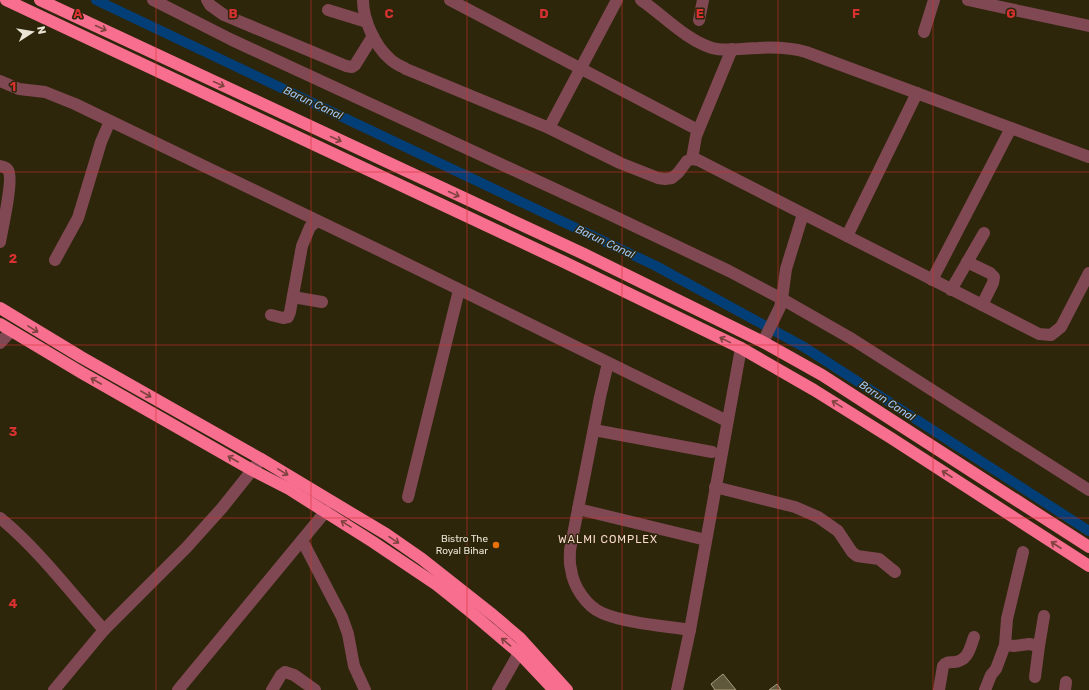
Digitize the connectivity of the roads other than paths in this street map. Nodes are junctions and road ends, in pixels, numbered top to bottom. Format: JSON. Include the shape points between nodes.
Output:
{"nodes":[{"id":1,"x":6,"y":0,"type":"edge"},
{"id":2,"x":40,"y":0,"type":"edge"},
{"id":3,"x":153,"y":0,"type":"edge"},
{"id":4,"x":207,"y":0,"type":"edge"},
{"id":5,"x":363,"y":0,"type":"edge"},
{"id":6,"x":450,"y":0,"type":"edge"},
{"id":7,"x":617,"y":0,"type":"edge"},
{"id":8,"x":641,"y":0,"type":"edge"},
{"id":9,"x":703,"y":0,"type":"edge"},
{"id":10,"x":934,"y":0,"type":"edge"},
{"id":11,"x":968,"y":0,"type":"edge"},
{"id":12,"x":328,"y":10,"type":"dead end"},
{"id":13,"x":699,"y":20,"type":"dead end"},
{"id":14,"x":367,"y":22,"type":"junction"},
{"id":15,"x":1089,"y":26,"type":"edge"},
{"id":16,"x":924,"y":32,"type":"dead end"},
{"id":17,"x":373,"y":36,"type":"junction"},
{"id":18,"x":732,"y":49,"type":"junction"},
{"id":19,"x":580,"y":69,"type":"junction"},
{"id":20,"x":0,"y":81,"type":"edge"},
{"id":21,"x":917,"y":93,"type":"junction"},
{"id":22,"x":110,"y":121,"type":"junction"},
{"id":23,"x":549,"y":128,"type":"junction"},
{"id":24,"x":1011,"y":128,"type":"junction"},
{"id":25,"x":698,"y":130,"type":"junction"},
{"id":26,"x":1089,"y":157,"type":"edge"},
{"id":27,"x":692,"y":159,"type":"junction"},
{"id":28,"x":0,"y":166,"type":"edge"},
{"id":29,"x":803,"y":214,"type":"junction"},
{"id":30,"x":317,"y":220,"type":"junction"},
{"id":31,"x":984,"y":233,"type":"dead end"},
{"id":32,"x":847,"y":236,"type":"junction"},
{"id":33,"x":0,"y":242,"type":"edge"},
{"id":34,"x":56,"y":260,"type":"dead end"},
{"id":35,"x":967,"y":262,"type":"junction"},
{"id":36,"x":1089,"y":274,"type":"edge"},
{"id":37,"x":932,"y":280,"type":"junction"},
{"id":38,"x":459,"y":290,"type":"junction"},
{"id":39,"x":951,"y":290,"type":"junction"},
{"id":40,"x":293,"y":297,"type":"junction"},
{"id":41,"x":322,"y":302,"type":"dead end"},
{"id":42,"x":781,"y":303,"type":"junction"},
{"id":43,"x":982,"y":305,"type":"junction"},
{"id":44,"x":0,"y":308,"type":"edge"},
{"id":45,"x":271,"y":315,"type":"dead end"},
{"id":46,"x":0,"y":324,"type":"edge"},
{"id":47,"x":12,"y":331,"type":"junction"},
{"id":48,"x":764,"y":337,"type":"junction"},
{"id":49,"x":0,"y":344,"type":"edge"},
{"id":50,"x":741,"y":348,"type":"junction"},
{"id":51,"x":608,"y":363,"type":"junction"},
{"id":52,"x":727,"y":421,"type":"junction"},
{"id":53,"x":594,"y":430,"type":"junction"},
{"id":54,"x":712,"y":452,"type":"dead end"},
{"id":55,"x":261,"y":459,"type":"junction"},
{"id":56,"x":252,"y":470,"type":"junction"},
{"id":57,"x":716,"y":488,"type":"junction"},
{"id":58,"x":1089,"y":490,"type":"edge"},
{"id":59,"x":408,"y":497,"type":"dead end"},
{"id":60,"x":578,"y":509,"type":"junction"},
{"id":61,"x":326,"y":511,"type":"junction"},
{"id":62,"x":0,"y":518,"type":"edge"},
{"id":63,"x":302,"y":540,"type":"junction"},
{"id":64,"x":706,"y":540,"type":"junction"},
{"id":65,"x":1089,"y":547,"type":"edge"},
{"id":66,"x":1023,"y":552,"type":"dead end"},
{"id":67,"x":1089,"y":566,"type":"edge"},
{"id":68,"x":895,"y":572,"type":"dead end"},
{"id":69,"x":1044,"y":616,"type":"dead end"},
{"id":70,"x":104,"y":630,"type":"junction"},
{"id":71,"x":690,"y":630,"type":"junction"},
{"id":72,"x":974,"y":637,"type":"dead end"},
{"id":73,"x":1005,"y":644,"type":"junction"},
{"id":74,"x":1039,"y":646,"type":"junction"},
{"id":75,"x":519,"y":653,"type":"junction"},
{"id":76,"x":1035,"y":677,"type":"dead end"},
{"id":77,"x":54,"y":690,"type":"edge"},
{"id":78,"x":178,"y":690,"type":"edge"},
{"id":79,"x":272,"y":690,"type":"edge"},
{"id":80,"x":315,"y":690,"type":"edge"},
{"id":81,"x":365,"y":690,"type":"edge"},
{"id":82,"x":498,"y":690,"type":"edge"},
{"id":83,"x":554,"y":690,"type":"edge"},
{"id":84,"x":567,"y":690,"type":"edge"},
{"id":85,"x":677,"y":690,"type":"edge"},
{"id":86,"x":939,"y":690,"type":"edge"},
{"id":87,"x":985,"y":690,"type":"edge"}],
"edges":[{"from":50,"to":1,"type":"highway","one_way":true},
{"from":2,"to":48,"type":"highway","one_way":true},
{"from":3,"to":42,"type":"street","via":[[232,40],[728,271]]},
{"from":4,"to":17,"type":"street","via":[[224,15],[346,66],[355,65]]},
{"from":5,"to":14,"type":"street"},
{"from":6,"to":19,"type":"street"},
{"from":7,"to":19,"type":"street"},
{"from":8,"to":18,"type":"street","via":[[701,43],[711,47]]},
{"from":9,"to":13,"type":"street"},
{"from":10,"to":16,"type":"street"},
{"from":11,"to":15,"type":"street"},
{"from":12,"to":14,"type":"street"},
{"from":14,"to":17,"type":"street"},
{"from":17,"to":23,"type":"street","via":[[383,52],[403,67]]},
{"from":18,"to":21,"type":"street","via":[[796,49]]},
{"from":18,"to":25,"type":"street"},
{"from":19,"to":23,"type":"street"},
{"from":19,"to":25,"type":"street"},
{"from":20,"to":22,"type":"street","via":[[19,89],[45,92]]},
{"from":21,"to":24,"type":"street"},
{"from":21,"to":32,"type":"street"},
{"from":22,"to":30,"type":"street"},
{"from":22,"to":34,"type":"street","via":[[78,218]]},
{"from":23,"to":27,"type":"street","via":[[620,163],[658,178],[672,178]]},
{"from":24,"to":26,"type":"street"},
{"from":24,"to":37,"type":"street"},
{"from":25,"to":27,"type":"street"},
{"from":27,"to":29,"type":"street","via":[[707,164]]},
{"from":28,"to":33,"type":"street","via":[[9,170],[10,175]]},
{"from":29,"to":32,"type":"street"},
{"from":29,"to":42,"type":"street","via":[[787,264]]},
{"from":30,"to":38,"type":"street"},
{"from":30,"to":40,"type":"street","via":[[310,227],[302,246]]},
{"from":31,"to":35,"type":"street"},
{"from":32,"to":37,"type":"street"},
{"from":35,"to":39,"type":"street"},
{"from":35,"to":43,"type":"street","via":[[994,277]]},
{"from":36,"to":43,"type":"street","via":[[1060,327],[1051,335],[1039,334]]},
{"from":37,"to":39,"type":"street"},
{"from":38,"to":51,"type":"street"},
{"from":38,"to":59,"type":"street"},
{"from":39,"to":43,"type":"street"},
{"from":40,"to":41,"type":"street"},
{"from":40,"to":45,"type":"street","via":[[288,316],[283,318]]},
{"from":42,"to":48,"type":"street"},
{"from":42,"to":58,"type":"street","via":[[852,339]]},
{"from":44,"to":55,"type":"highway","one_way":true},
{"from":46,"to":47,"type":"highway"},
{"from":47,"to":49,"type":"street"},
{"from":56,"to":47,"type":"highway","one_way":true},
{"from":48,"to":65,"type":"highway"},
{"from":50,"to":52,"type":"street"},
{"from":67,"to":50,"type":"highway","one_way":true,"via":[[891,438]]},
{"from":51,"to":52,"type":"street"},
{"from":51,"to":53,"type":"street"},
{"from":52,"to":57,"type":"street"},
{"from":53,"to":54,"type":"street"},
{"from":53,"to":60,"type":"street"},
{"from":55,"to":56,"type":"street"},
{"from":55,"to":84,"type":"highway","one_way":true,"via":[[422,559],[520,638]]},
{"from":56,"to":61,"type":"highway"},
{"from":56,"to":70,"type":"street","via":[[186,548]]},
{"from":57,"to":64,"type":"street"},
{"from":57,"to":68,"type":"street","via":[[795,507],[818,517],[838,531],[857,556],[879,560]]},
{"from":60,"to":64,"type":"street"},
{"from":60,"to":71,"type":"street","via":[[570,550],[570,569],[578,589],[591,606],[610,616]]},
{"from":61,"to":63,"type":"street"},
{"from":75,"to":61,"type":"highway","one_way":true,"via":[[437,585]]},
{"from":62,"to":70,"type":"street","via":[[58,577]]},
{"from":63,"to":78,"type":"street"},
{"from":63,"to":81,"type":"street","via":[[342,617],[354,666]]},
{"from":64,"to":71,"type":"street"},
{"from":66,"to":73,"type":"street","via":[[1008,613]]},
{"from":69,"to":74,"type":"street"},
{"from":70,"to":77,"type":"street"},
{"from":71,"to":85,"type":"street"},
{"from":72,"to":86,"type":"street","via":[[965,659],[943,666]]},
{"from":73,"to":74,"type":"street"},
{"from":73,"to":87,"type":"street"},
{"from":74,"to":76,"type":"street"},
{"from":75,"to":82,"type":"street"},
{"from":75,"to":83,"type":"highway"},
{"from":79,"to":80,"type":"street","via":[[285,672],[294,675]]}]}
